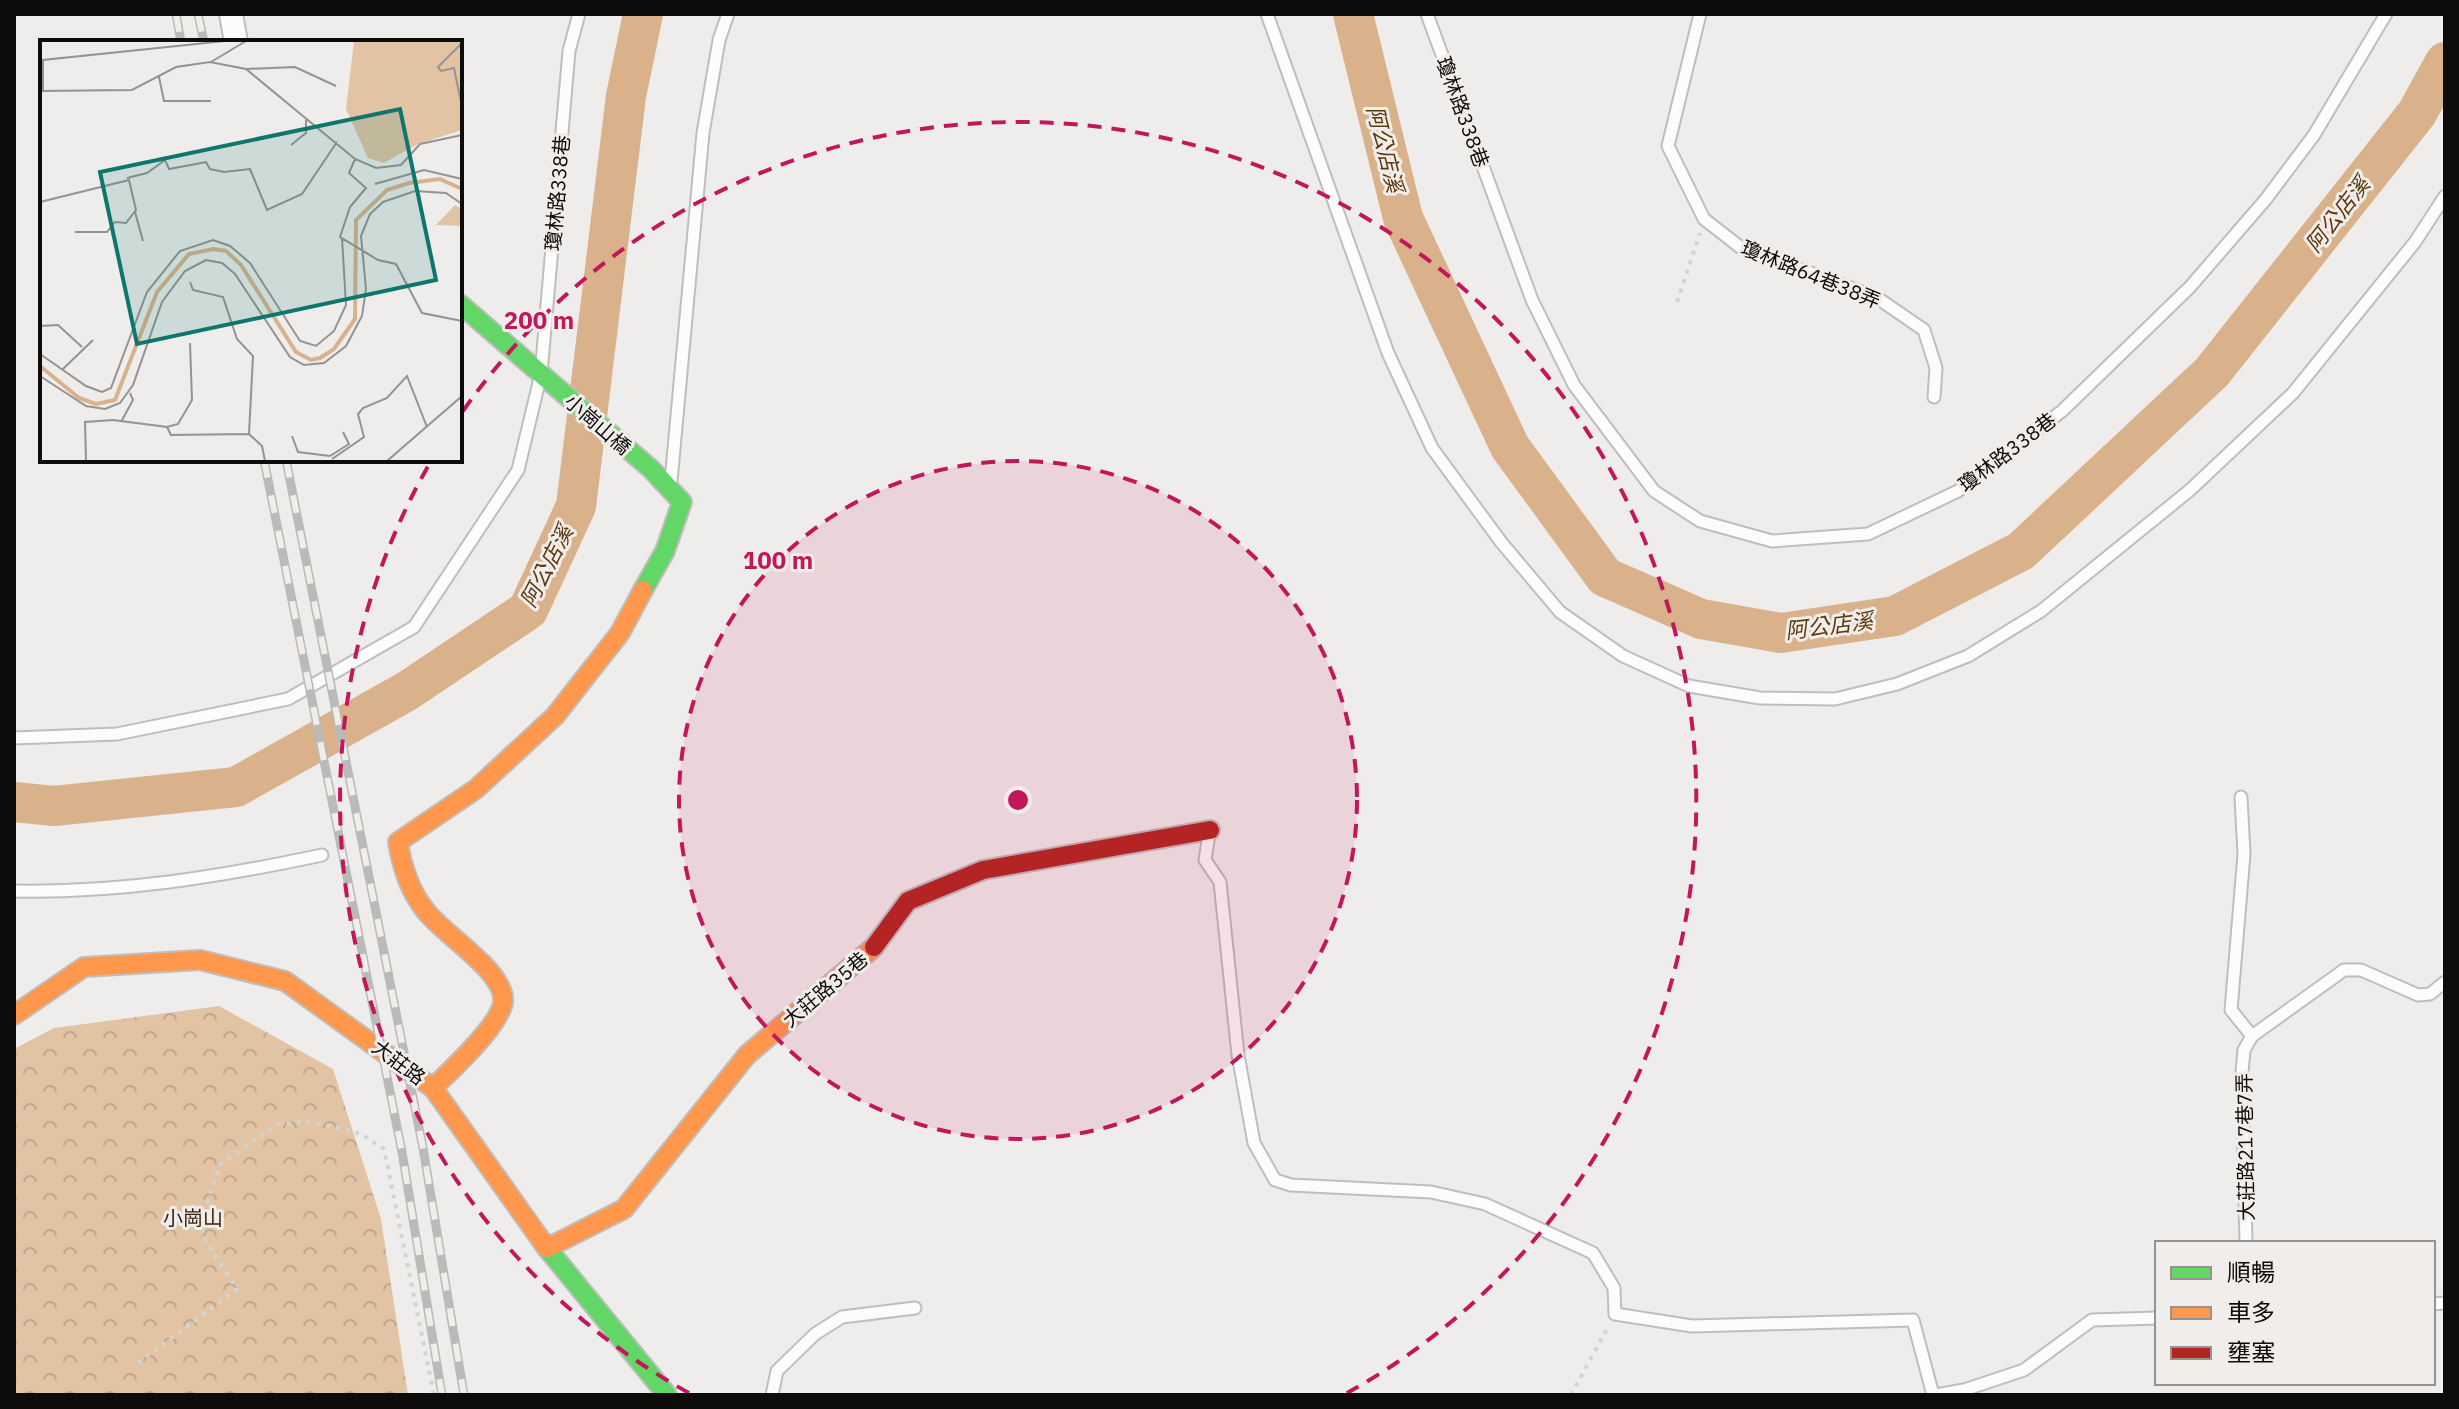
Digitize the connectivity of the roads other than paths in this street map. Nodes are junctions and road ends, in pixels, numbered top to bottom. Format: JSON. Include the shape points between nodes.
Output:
{"nodes":[{"id":1,"x":231,"y":14,"type":"edge"},
{"id":2,"x":579,"y":14,"type":"edge"},
{"id":3,"x":728,"y":14,"type":"edge"},
{"id":4,"x":1267,"y":14,"type":"edge"},
{"id":5,"x":1427,"y":14,"type":"edge"},
{"id":6,"x":1700,"y":14,"type":"edge"},
{"id":7,"x":2386,"y":14,"type":"edge"},
{"id":8,"x":236,"y":40,"type":"edge"},
{"id":9,"x":2445,"y":196,"type":"edge"},
{"id":10,"x":462,"y":306,"type":"edge"},
{"id":11,"x":543,"y":376,"type":"junction"},
{"id":12,"x":1934,"y":397,"type":"dead end"},
{"id":13,"x":671,"y":490,"type":"junction"},
{"id":14,"x":14,"y":738,"type":"edge"},
{"id":15,"x":2241,"y":797,"type":"dead end"},
{"id":16,"x":1210,"y":830,"type":"joint"},
{"id":17,"x":322,"y":855,"type":"dead end"},
{"id":18,"x":14,"y":891,"type":"edge"},
{"id":19,"x":2445,"y":982,"type":"edge"},
{"id":20,"x":14,"y":1015,"type":"edge"},
{"id":21,"x":2252,"y":1036,"type":"junction"},
{"id":22,"x":433,"y":1088,"type":"junction"},
{"id":23,"x":2246,"y":1241,"type":"edge"},
{"id":24,"x":547,"y":1248,"type":"junction"},
{"id":25,"x":915,"y":1308,"type":"dead end"},
{"id":26,"x":2155,"y":1318,"type":"edge"},
{"id":27,"x":667,"y":1395,"type":"edge"},
{"id":28,"x":772,"y":1395,"type":"edge"},
{"id":29,"x":1934,"y":1395,"type":"edge"}],
"edges":[{"from":1,"to":8,"type":"street"},
{"from":2,"to":11,"type":"lane","name":"瓊林路338巷","via":[[569,51]]},
{"from":3,"to":13,"type":"lane","via":[[703,133]]},
{"from":4,"to":9,"type":"lane","via":[[1388,353],[1432,448],[1560,612],[1623,656],[1689,686],[1760,698],[1835,699],[1897,684],[1968,656],[2041,611],[2190,490],[2293,393],[2415,242]]},
{"from":5,"to":7,"type":"lane","name":"瓊林路338巷","via":[[1532,300],[1574,385],[1654,491],[1700,521],[1772,541],[1868,534],[1958,491],[2062,411],[2190,287],[2266,199],[2314,135]]},
{"from":6,"to":12,"type":"lane","name":"瓊林路64巷38弄","via":[[1668,146],[1704,219],[1740,247],[1876,297],[1924,330],[1936,368]]},
{"from":10,"to":11,"type":"street","name":"小崗山橋"},
{"from":11,"to":13,"type":"street","name":"小崗山橋"},
{"from":11,"to":14,"type":"lane","name":"瓊林路338巷","via":[[518,470],[414,627],[288,699],[117,734]]},
{"from":13,"to":22,"type":"street","via":[[682,502],[665,551],[611,645],[555,716],[476,789],[398,842],[401,868],[426,914],[502,990],[496,1019]]},
{"from":15,"to":21,"type":"lane","via":[[2244,854],[2231,1010]]},
{"from":16,"to":24,"type":"street","name":"大莊路35巷","via":[[983,870],[908,901],[870,953],[747,1055],[624,1209]]},
{"from":16,"to":29,"type":"lane","via":[[1205,860],[1220,882],[1238,1055],[1254,1143],[1275,1180],[1431,1192],[1485,1204],[1593,1253],[1614,1288],[1615,1314],[1692,1326],[1913,1320]]},
{"from":17,"to":18,"type":"lane","via":[[219,877],[68,892]]},
{"from":19,"to":21,"type":"lane","via":[[2430,994],[2418,995],[2361,970],[2344,970]]},
{"from":20,"to":22,"type":"street","name":"大莊路","via":[[84,967],[200,960],[285,981]]},
{"from":21,"to":23,"type":"lane","name":"大莊路217巷7弄","via":[[2242,1072]]},
{"from":22,"to":24,"type":"street","name":"大莊路"},
{"from":24,"to":27,"type":"street","name":"大莊路"},
{"from":25,"to":28,"type":"lane","via":[[842,1317],[815,1334],[777,1371]]},
{"from":26,"to":29,"type":"lane","via":[[2092,1320],[2024,1370]]}]}
